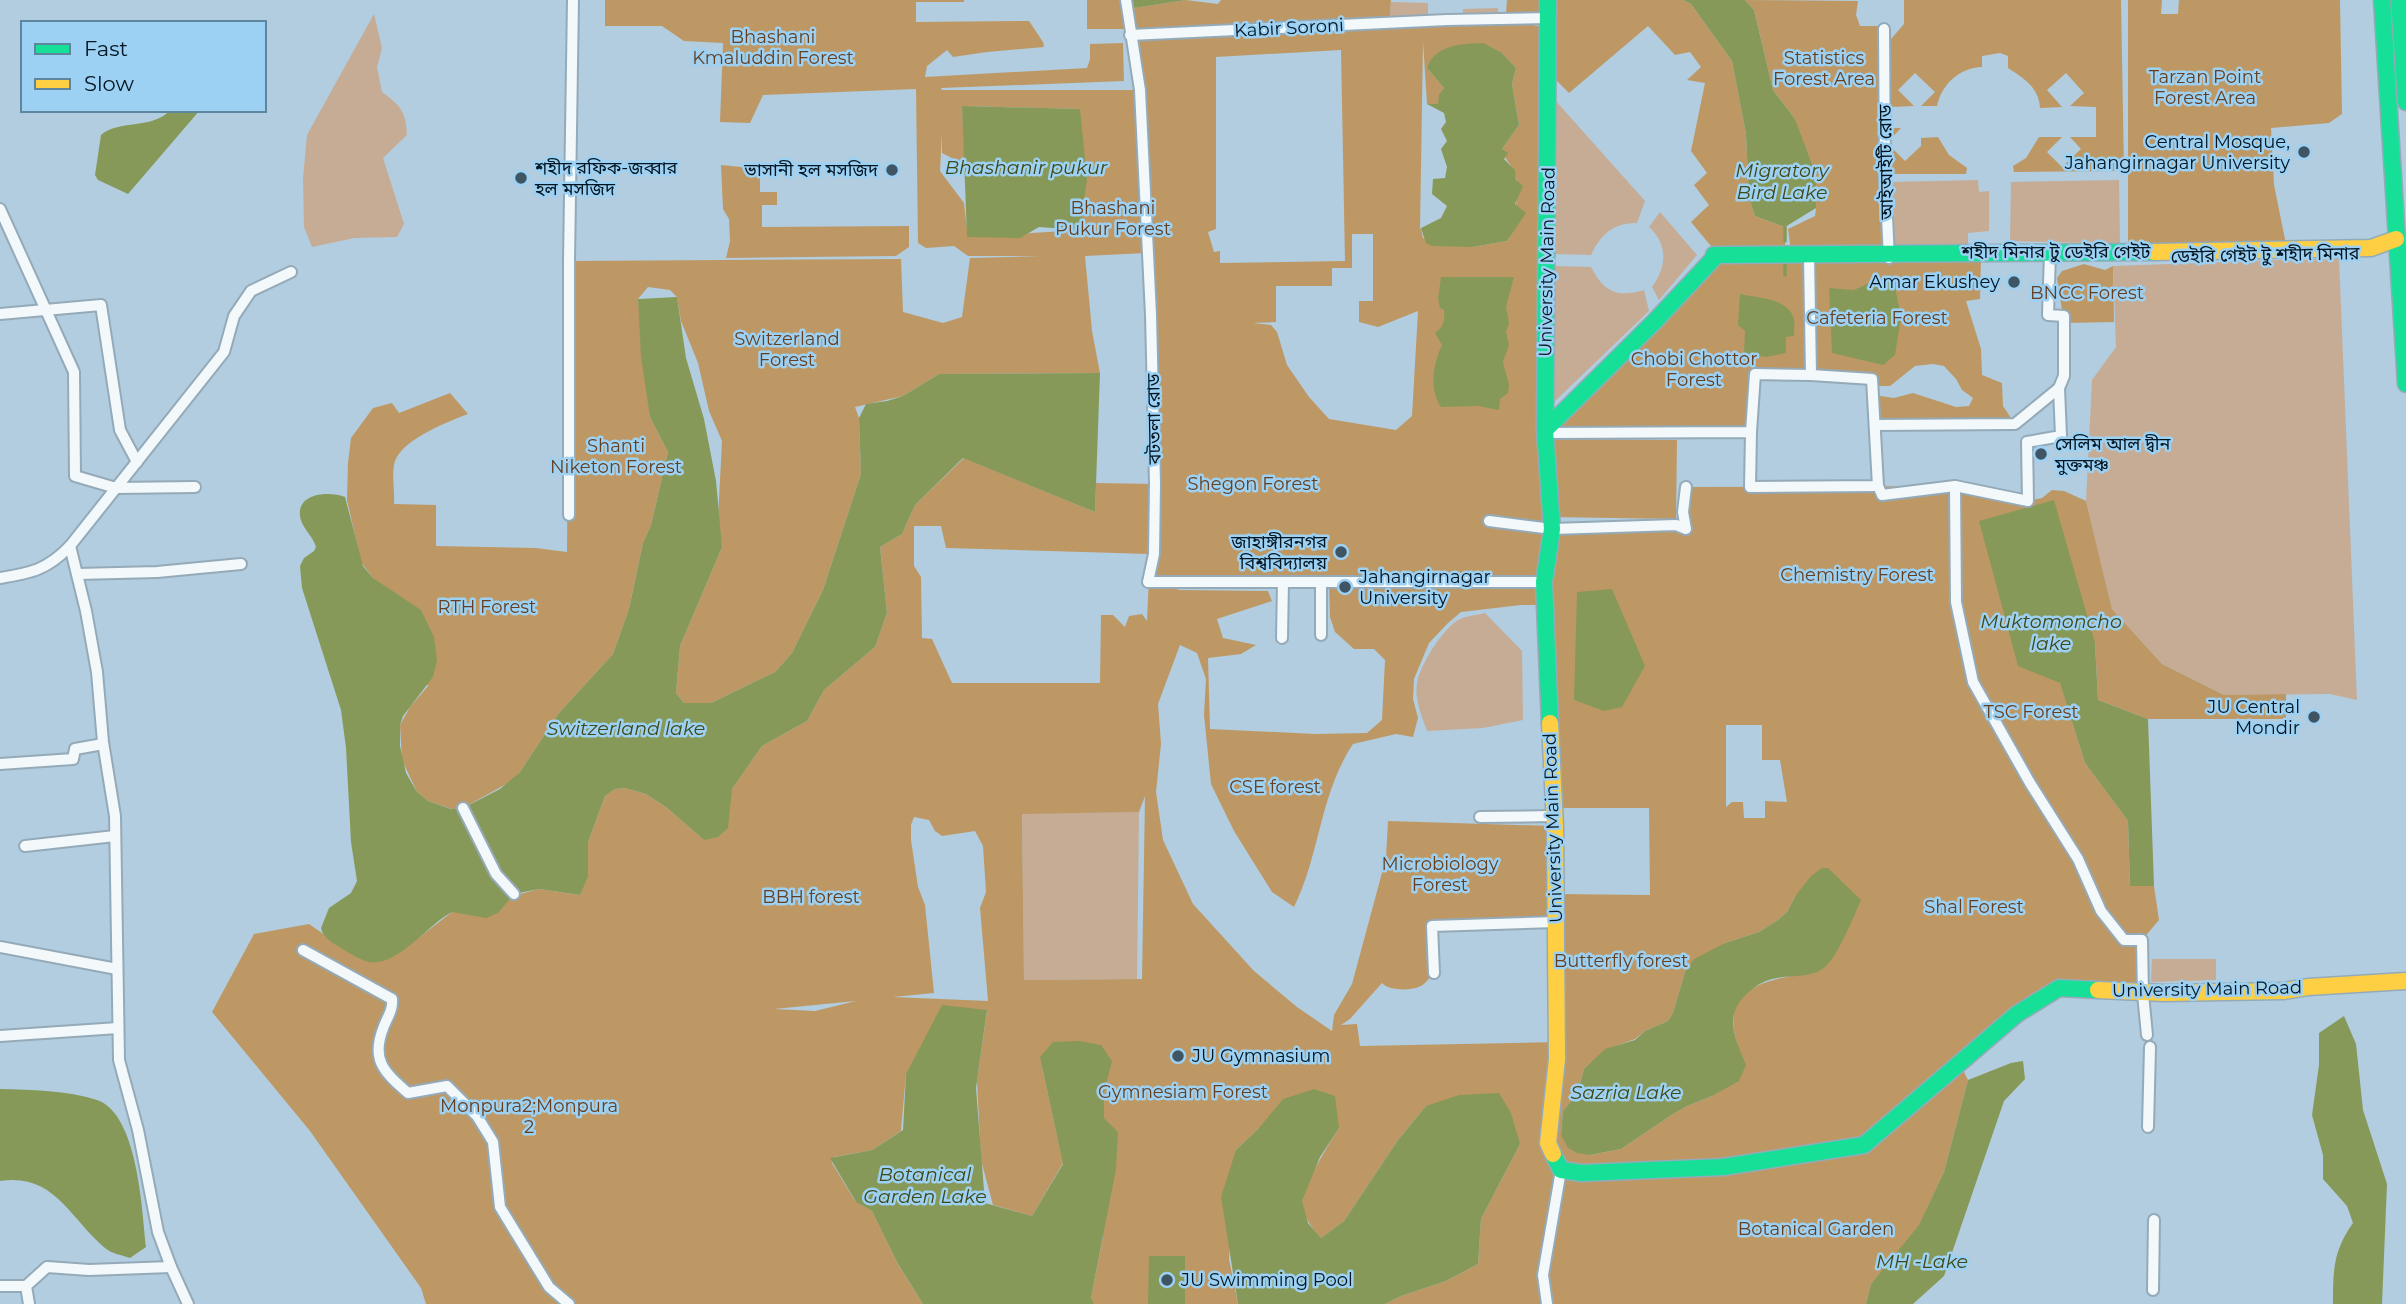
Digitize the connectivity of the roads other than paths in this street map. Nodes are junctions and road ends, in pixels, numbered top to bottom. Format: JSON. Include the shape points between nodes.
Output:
{"nodes":[{"id":1,"x":573,"y":0,"type":"edge"},
{"id":2,"x":1126,"y":0,"type":"edge"},
{"id":3,"x":1548,"y":0,"type":"edge"},
{"id":4,"x":2382,"y":0,"type":"edge"},
{"id":5,"x":2399,"y":0,"type":"edge"},
{"id":6,"x":1549,"y":18,"type":"junction"},
{"id":7,"x":1884,"y":29,"type":"dead end"},
{"id":8,"x":1130,"y":35,"type":"junction"},
{"id":9,"x":2406,"y":102,"type":"edge"},
{"id":10,"x":0,"y":209,"type":"edge"},
{"id":11,"x":2396,"y":239,"type":"junction"},
{"id":12,"x":2049,"y":255,"type":"junction"},
{"id":13,"x":2127,"y":255,"type":"junction"},
{"id":14,"x":1889,"y":256,"type":"junction"},
{"id":15,"x":1809,"y":257,"type":"junction"},
{"id":16,"x":2396,"y":261,"type":"junction"},
{"id":17,"x":291,"y":272,"type":"dead end"},
{"id":18,"x":45,"y":310,"type":"junction"},
{"id":19,"x":0,"y":314,"type":"edge"},
{"id":20,"x":1811,"y":375,"type":"junction"},
{"id":21,"x":2406,"y":384,"type":"edge"},
{"id":22,"x":2059,"y":388,"type":"junction"},
{"id":23,"x":1876,"y":425,"type":"junction"},
{"id":24,"x":1546,"y":431,"type":"junction"},
{"id":25,"x":1751,"y":432,"type":"junction"},
{"id":26,"x":137,"y":462,"type":"junction"},
{"id":27,"x":1878,"y":486,"type":"junction"},
{"id":28,"x":1955,"y":486,"type":"junction"},
{"id":29,"x":195,"y":487,"type":"dead end"},
{"id":30,"x":1686,"y":487,"type":"dead end"},
{"id":31,"x":116,"y":488,"type":"junction"},
{"id":32,"x":569,"y":515,"type":"dead end"},
{"id":33,"x":1489,"y":521,"type":"dead end"},
{"id":34,"x":1552,"y":529,"type":"junction"},
{"id":35,"x":70,"y":546,"type":"junction"},
{"id":36,"x":241,"y":564,"type":"dead end"},
{"id":37,"x":78,"y":574,"type":"junction"},
{"id":38,"x":0,"y":578,"type":"edge"},
{"id":39,"x":1283,"y":582,"type":"junction"},
{"id":40,"x":1321,"y":582,"type":"junction"},
{"id":41,"x":1544,"y":582,"type":"junction"},
{"id":42,"x":1321,"y":635,"type":"dead end"},
{"id":43,"x":1282,"y":638,"type":"dead end"},
{"id":44,"x":103,"y":744,"type":"junction"},
{"id":45,"x":0,"y":764,"type":"edge"},
{"id":46,"x":463,"y":808,"type":"dead end"},
{"id":47,"x":1554,"y":816,"type":"junction"},
{"id":48,"x":1480,"y":817,"type":"dead end"},
{"id":49,"x":115,"y":836,"type":"junction"},
{"id":50,"x":25,"y":846,"type":"dead end"},
{"id":51,"x":514,"y":894,"type":"dead end"},
{"id":52,"x":1556,"y":922,"type":"junction"},
{"id":53,"x":0,"y":947,"type":"edge"},
{"id":54,"x":303,"y":950,"type":"dead end"},
{"id":55,"x":117,"y":969,"type":"junction"},
{"id":56,"x":1434,"y":973,"type":"dead end"},
{"id":57,"x":2406,"y":981,"type":"edge"},
{"id":58,"x":2143,"y":994,"type":"junction"},
{"id":59,"x":118,"y":1028,"type":"junction"},
{"id":60,"x":2147,"y":1035,"type":"dead end"},
{"id":61,"x":0,"y":1036,"type":"edge"},
{"id":62,"x":2150,"y":1047,"type":"dead end"},
{"id":63,"x":2148,"y":1127,"type":"dead end"},
{"id":64,"x":1561,"y":1170,"type":"junction"},
{"id":65,"x":2154,"y":1220,"type":"dead end"},
{"id":66,"x":170,"y":1266,"type":"junction"},
{"id":67,"x":0,"y":1286,"type":"edge"},
{"id":68,"x":26,"y":1286,"type":"junction"},
{"id":69,"x":2153,"y":1290,"type":"dead end"},
{"id":70,"x":29,"y":1304,"type":"edge"},
{"id":71,"x":188,"y":1304,"type":"edge"},
{"id":72,"x":569,"y":1304,"type":"edge"},
{"id":73,"x":1547,"y":1304,"type":"edge"}],
"edges":[{"from":1,"to":32,"type":"street"},
{"from":2,"to":8,"type":"street","name":"বটতলা রোড"},
{"from":3,"to":6,"type":"main road","name":"University Main Road"},
{"from":4,"to":11,"type":"main road"},
{"from":5,"to":9,"type":"main road"},
{"from":6,"to":8,"type":"street","name":"Kabir Soroni","via":[[1446,18]]},
{"from":6,"to":24,"type":"main road","name":"University Main Road"},
{"from":7,"to":14,"type":"street","name":"আইআইটি রোড"},
{"from":8,"to":39,"type":"street","name":"বটতলা রোড","via":[[1140,90],[1148,255],[1155,484],[1154,554],[1148,582]]},
{"from":10,"to":18,"type":"street"},
{"from":11,"to":13,"type":"main road","name":"শহীদ মিনার টু ডেইরি গেইট","via":[[2371,248]]},
{"from":11,"to":16,"type":"main road"},
{"from":12,"to":13,"type":"main road","name":"ডেইরি গেইট টু শহীদ মিনার"},
{"from":12,"to":14,"type":"main road","name":"শহীদ মিনার টু ডেইরি গেইট"},
{"from":12,"to":14,"type":"main road"},
{"from":12,"to":22,"type":"street","via":[[2048,315],[2064,316],[2064,376]]},
{"from":13,"to":16,"type":"main road","name":"ডেইরি গেইট টু শহীদ মিনার","via":[[2371,254]]},
{"from":14,"to":15,"type":"main road","name":"শহীদ মিনার টু ডেইরি গেইট"},
{"from":15,"to":20,"type":"street"},
{"from":15,"to":24,"type":"main road","name":"শহীদ মিনার টু ডেইরি গেইট","via":[[1714,257]]},
{"from":16,"to":21,"type":"main road"},
{"from":17,"to":26,"type":"street","via":[[251,291],[234,316],[224,352]]},
{"from":18,"to":19,"type":"street"},
{"from":18,"to":26,"type":"street","via":[[101,305],[120,430]]},
{"from":18,"to":31,"type":"street","via":[[74,372],[75,476]]},
{"from":20,"to":23,"type":"street","via":[[1872,379]]},
{"from":20,"to":25,"type":"street","via":[[1755,374]]},
{"from":22,"to":23,"type":"street","via":[[2015,424]]},
{"from":22,"to":28,"type":"street","via":[[2061,436],[2027,442],[2028,502]]},
{"from":23,"to":27,"type":"street"},
{"from":24,"to":25,"type":"street"},
{"from":24,"to":34,"type":"main road","name":"University Main Road"},
{"from":25,"to":27,"type":"street","via":[[1750,487]]},
{"from":26,"to":31,"type":"street"},
{"from":27,"to":28,"type":"street","via":[[1882,495]]},
{"from":28,"to":58,"type":"street","via":[[1956,602],[1973,682],[2078,859],[2101,911],[2124,940],[2142,940]]},
{"from":29,"to":31,"type":"street"},
{"from":30,"to":34,"type":"street","via":[[1686,529],[1676,525]]},
{"from":31,"to":35,"type":"street"},
{"from":33,"to":34,"type":"street"},
{"from":34,"to":41,"type":"main road","name":"University Main Road"},
{"from":35,"to":37,"type":"street"},
{"from":35,"to":38,"type":"street","via":[[56,561],[33,573]]},
{"from":36,"to":37,"type":"street"},
{"from":37,"to":44,"type":"street","via":[[97,672]]},
{"from":39,"to":40,"type":"street"},
{"from":39,"to":43,"type":"street"},
{"from":40,"to":41,"type":"street"},
{"from":40,"to":42,"type":"street"},
{"from":41,"to":47,"type":"main road","name":"University Main Road"},
{"from":44,"to":45,"type":"street","via":[[75,749],[73,759]]},
{"from":44,"to":49,"type":"street"},
{"from":46,"to":51,"type":"street","via":[[496,874]]},
{"from":47,"to":48,"type":"street"},
{"from":47,"to":52,"type":"main road","name":"University Main Road"},
{"from":49,"to":50,"type":"street"},
{"from":49,"to":55,"type":"street"},
{"from":52,"to":56,"type":"street","via":[[1432,926]]},
{"from":52,"to":64,"type":"main road","name":"University Main Road","via":[[1557,1059],[1548,1143]]},
{"from":53,"to":55,"type":"street"},
{"from":54,"to":72,"type":"street","via":[[392,999],[378,1055],[386,1074],[408,1093],[447,1086],[477,1115],[493,1142],[500,1207],[549,1287]]},
{"from":55,"to":59,"type":"street"},
{"from":57,"to":58,"type":"main road","name":"University Main Road","via":[[2284,991]]},
{"from":58,"to":60,"type":"street"},
{"from":58,"to":64,"type":"main road","name":"University Main Road","via":[[2059,988],[2017,1014],[1864,1145],[1723,1167]]},
{"from":59,"to":61,"type":"street"},
{"from":59,"to":66,"type":"street","via":[[120,1060],[158,1232]]},
{"from":62,"to":63,"type":"street"},
{"from":64,"to":73,"type":"street","via":[[1543,1275]]},
{"from":65,"to":69,"type":"street"},
{"from":66,"to":68,"type":"street","via":[[89,1270],[47,1266]]},
{"from":66,"to":71,"type":"street"},
{"from":67,"to":68,"type":"street"},
{"from":68,"to":70,"type":"street"}]}
